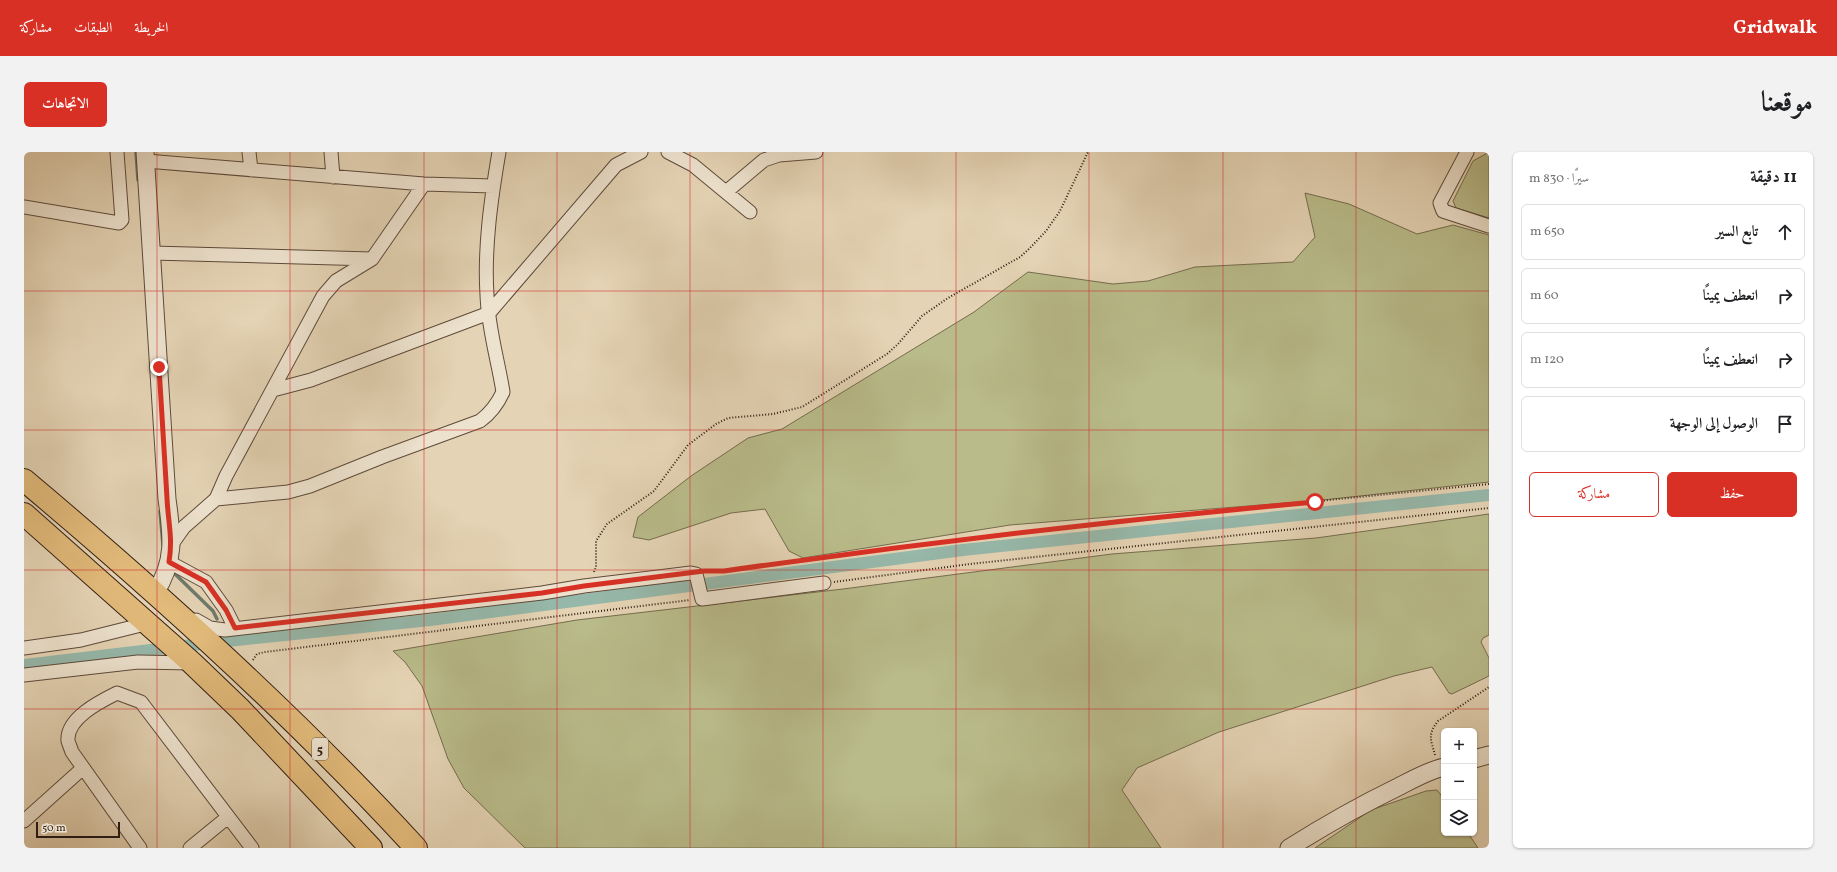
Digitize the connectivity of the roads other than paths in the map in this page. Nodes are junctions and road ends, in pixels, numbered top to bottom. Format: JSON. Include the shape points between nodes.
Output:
{"nodes":[{"id":1,"x":117,"y":152,"type":"edge"},
{"id":2,"x":250,"y":152,"type":"edge"},
{"id":3,"x":331,"y":152,"type":"edge"},
{"id":4,"x":499,"y":152,"type":"edge"},
{"id":5,"x":641,"y":152,"type":"edge"},
{"id":6,"x":668,"y":152,"type":"edge"},
{"id":7,"x":816,"y":152,"type":"edge"},
{"id":8,"x":1467,"y":152,"type":"edge"},
{"id":9,"x":145,"y":157,"type":"edge"},
{"id":10,"x":251,"y":170,"type":"junction"},
{"id":11,"x":333,"y":177,"type":"junction"},
{"id":12,"x":424,"y":184,"type":"junction"},
{"id":13,"x":493,"y":186,"type":"junction"},
{"id":14,"x":726,"y":192,"type":"junction"},
{"id":15,"x":24,"y":207,"type":"edge"},
{"id":16,"x":750,"y":212,"type":"dead end"},
{"id":17,"x":1489,"y":226,"type":"edge"},
{"id":18,"x":152,"y":253,"type":"junction"},
{"id":19,"x":372,"y":259,"type":"junction"},
{"id":20,"x":489,"y":313,"type":"junction"},
{"id":21,"x":273,"y":390,"type":"junction"},
{"id":22,"x":24,"y":480,"type":"edge"},
{"id":23,"x":216,"y":499,"type":"junction"},
{"id":24,"x":24,"y":514,"type":"edge"},
{"id":25,"x":172,"y":544,"type":"junction"},
{"id":26,"x":162,"y":579,"type":"junction"},
{"id":27,"x":824,"y":583,"type":"road end"},
{"id":28,"x":235,"y":628,"type":"junction"},
{"id":29,"x":155,"y":629,"type":"junction"},
{"id":30,"x":24,"y":648,"type":"edge"},
{"id":31,"x":187,"y":658,"type":"junction"},
{"id":32,"x":24,"y":675,"type":"edge"},
{"id":33,"x":1489,"y":755,"type":"edge"},
{"id":34,"x":1477,"y":758,"type":"edge"},
{"id":35,"x":83,"y":768,"type":"junction"},
{"id":36,"x":1441,"y":768,"type":"edge"},
{"id":37,"x":346,"y":775,"type":"junction"},
{"id":38,"x":324,"y":798,"type":"junction"},
{"id":39,"x":228,"y":817,"type":"junction"},
{"id":40,"x":24,"y":820,"type":"edge"},
{"id":41,"x":140,"y":848,"type":"edge"},
{"id":42,"x":190,"y":848,"type":"edge"},
{"id":43,"x":252,"y":848,"type":"edge"},
{"id":44,"x":371,"y":848,"type":"edge"},
{"id":45,"x":416,"y":848,"type":"edge"},
{"id":46,"x":1289,"y":848,"type":"edge"}],
"edges":[{"from":1,"to":15,"type":"street","via":[[122,220],[119,223]]},
{"from":2,"to":10,"type":"street"},
{"from":3,"to":11,"type":"street"},
{"from":4,"to":13,"type":"street"},
{"from":5,"to":20,"type":"street","via":[[616,165]]},
{"from":6,"to":14,"type":"street","via":[[693,165]]},
{"from":7,"to":14,"type":"street","via":[[779,155],[764,160]]},
{"from":8,"to":17,"type":"street","via":[[1440,203],[1443,211]]},
{"from":9,"to":10,"type":"street"},
{"from":9,"to":18,"type":"street"},
{"from":10,"to":11,"type":"street"},
{"from":11,"to":12,"type":"street"},
{"from":12,"to":13,"type":"street"},
{"from":12,"to":19,"type":"street"},
{"from":13,"to":20,"type":"street","via":[[486,270]]},
{"from":14,"to":16,"type":"street"},
{"from":18,"to":19,"type":"street"},
{"from":18,"to":25,"type":"street"},
{"from":19,"to":21,"type":"street","via":[[336,281],[323,296]]},
{"from":20,"to":21,"type":"street","via":[[310,380]]},
{"from":20,"to":23,"type":"street","via":[[504,392],[490,414],[480,421],[310,486],[288,492]]},
{"from":21,"to":23,"type":"street"},
{"from":22,"to":26,"type":"highway","number":"5"},
{"from":23,"to":25,"type":"street","via":[[184,527]]},
{"from":24,"to":29,"type":"highway","number":"5"},
{"from":25,"to":26,"type":"street"},
{"from":26,"to":28,"type":"street","via":[[187,613],[202,625],[225,630]]},
{"from":26,"to":28,"type":"street","via":[[206,582]]},
{"from":26,"to":37,"type":"highway","number":"5","via":[[185,621],[222,653]]},
{"from":27,"to":28,"type":"street","via":[[584,586],[527,595]]},
{"from":29,"to":30,"type":"street"},
{"from":29,"to":31,"type":"highway","number":"5"},
{"from":31,"to":32,"type":"street"},
{"from":31,"to":38,"type":"highway","number":"5","via":[[240,709]]},
{"from":33,"to":34,"type":"street"},
{"from":35,"to":39,"type":"street","via":[[72,752],[68,740],[70,727],[92,706],[117,693],[141,702]]},
{"from":35,"to":40,"type":"street"},
{"from":35,"to":41,"type":"street"},
{"from":36,"to":46,"type":"street","via":[[1374,798]]},
{"from":37,"to":38,"type":"highway"},
{"from":37,"to":45,"type":"highway","number":"5"},
{"from":38,"to":44,"type":"highway","number":"5"},
{"from":39,"to":42,"type":"street"},
{"from":39,"to":43,"type":"street"}]}
